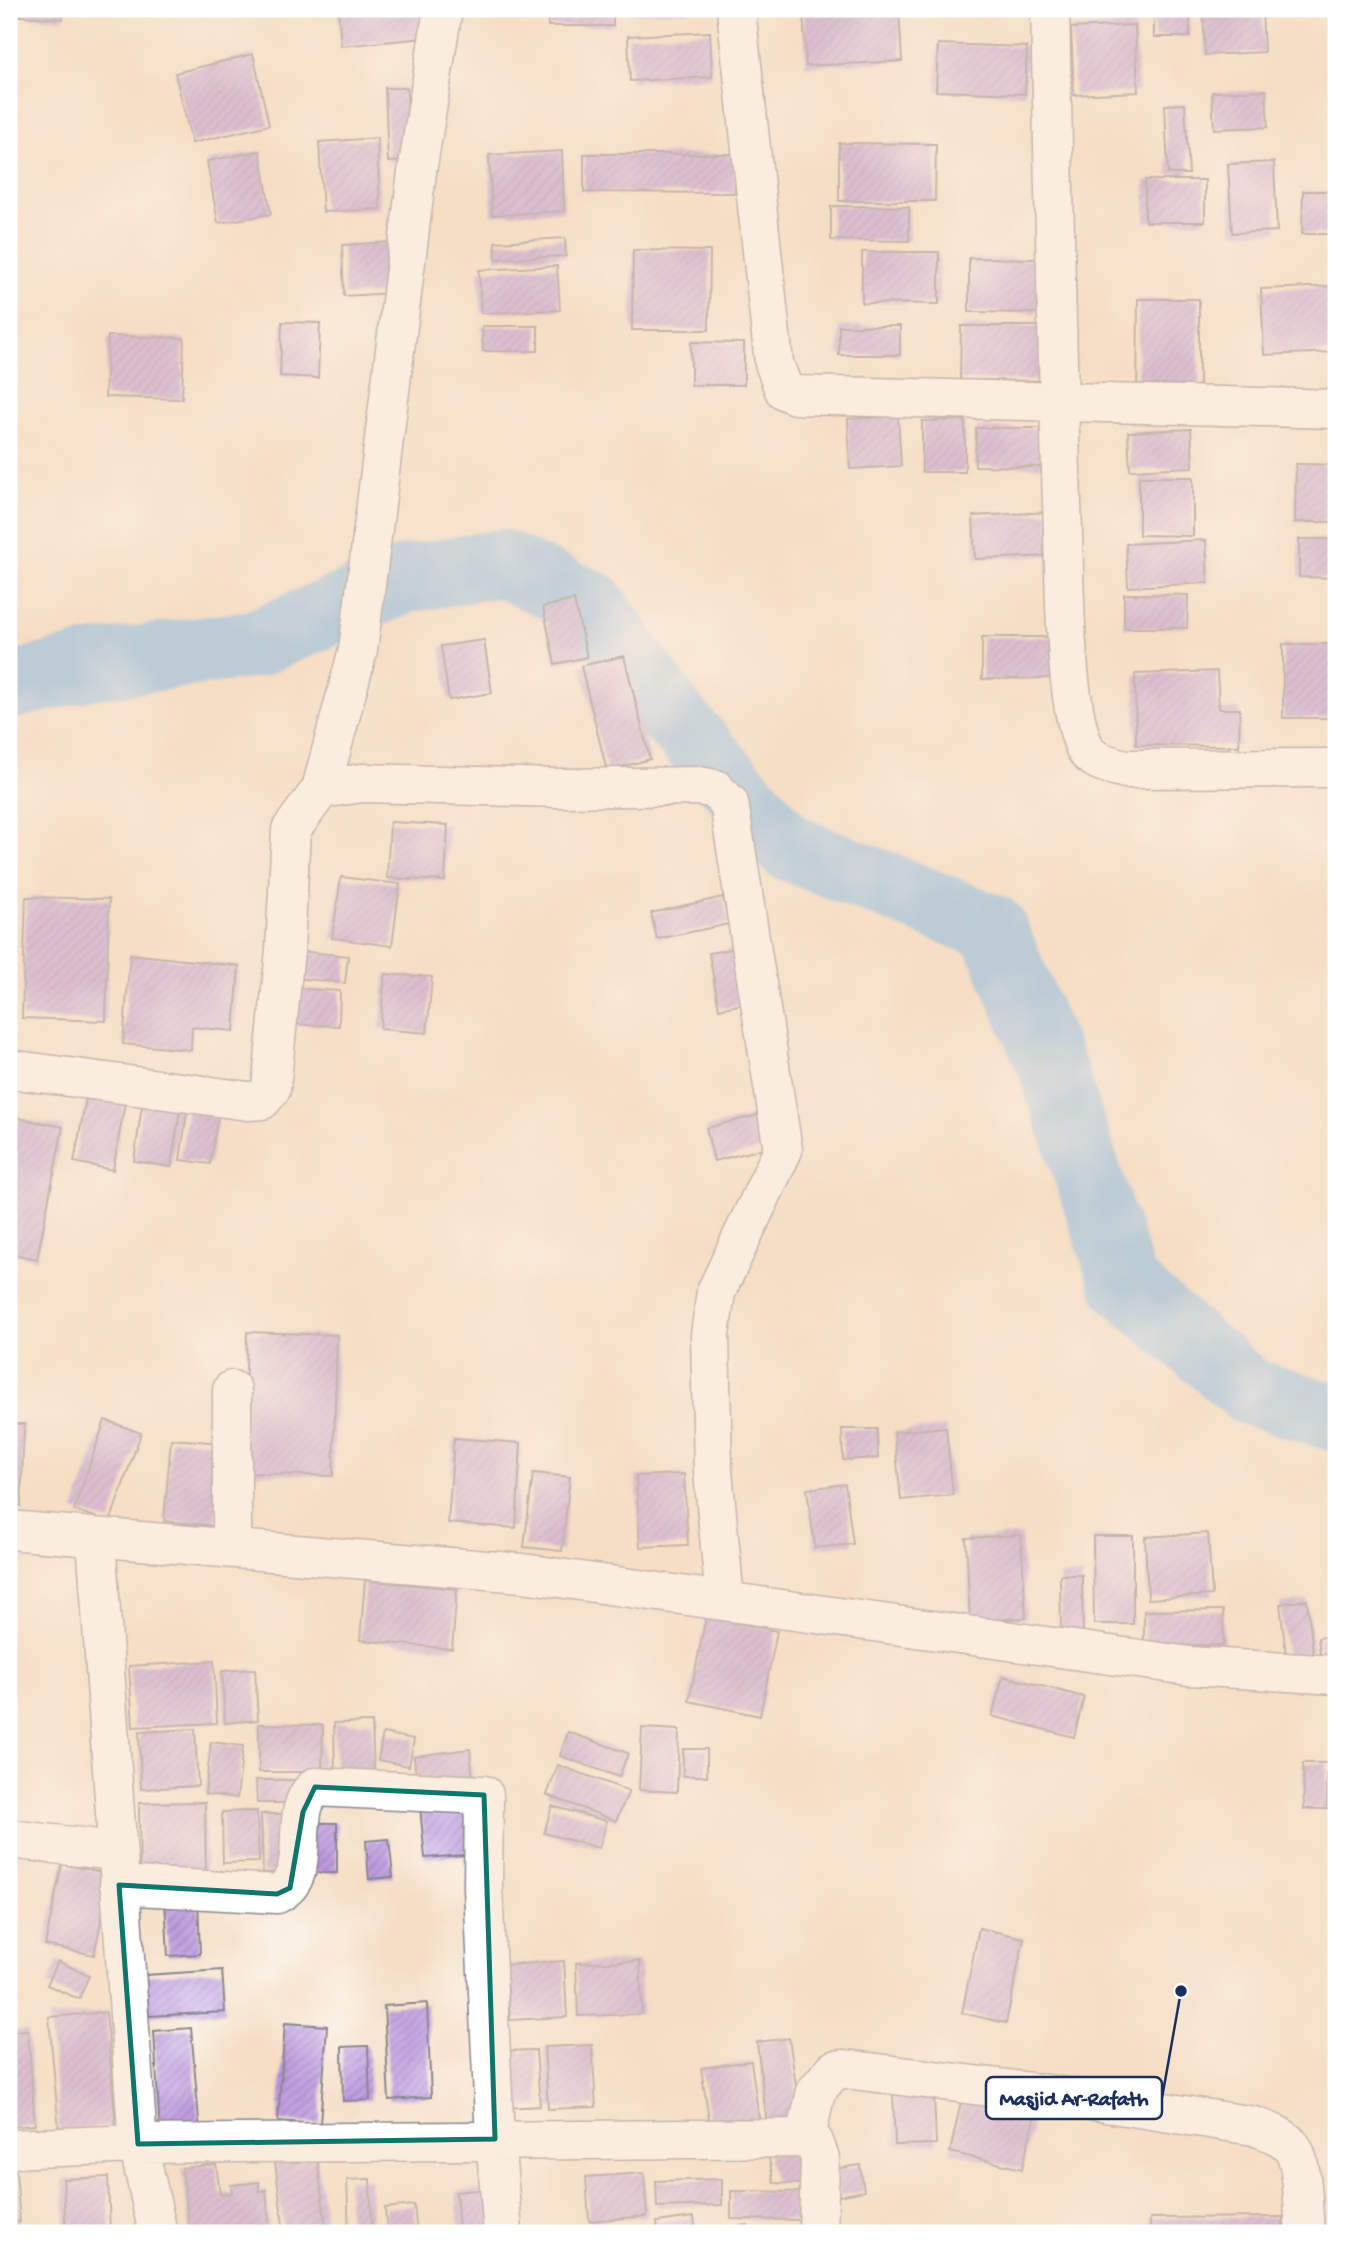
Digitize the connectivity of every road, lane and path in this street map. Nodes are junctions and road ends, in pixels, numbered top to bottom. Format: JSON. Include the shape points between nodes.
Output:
{"nodes":[{"id":1,"x":443,"y":9,"type":"edge"},
{"id":2,"x":736,"y":9,"type":"edge"},
{"id":3,"x":1050,"y":9,"type":"edge"},
{"id":4,"x":1059,"y":400,"type":"junction"},
{"id":5,"x":1336,"y":409,"type":"edge"},
{"id":6,"x":1336,"y":768,"type":"edge"},
{"id":7,"x":321,"y":789,"type":"junction"},
{"id":8,"x":9,"y":1069,"type":"edge"},
{"id":9,"x":232,"y":1390,"type":"dead end"},
{"id":10,"x":9,"y":1530,"type":"edge"},
{"id":11,"x":96,"y":1539,"type":"junction"},
{"id":12,"x":232,"y":1547,"type":"junction"},
{"id":13,"x":725,"y":1601,"type":"junction"},
{"id":14,"x":1336,"y":1675,"type":"edge"},
{"id":15,"x":9,"y":1839,"type":"edge"},
{"id":16,"x":118,"y":1868,"type":"junction"},
{"id":17,"x":806,"y":2138,"type":"junction"},
{"id":18,"x":495,"y":2139,"type":"junction"},
{"id":19,"x":138,"y":2144,"type":"junction"},
{"id":20,"x":9,"y":2149,"type":"edge"},
{"id":21,"x":158,"y":2233,"type":"edge"},
{"id":22,"x":503,"y":2233,"type":"edge"},
{"id":23,"x":818,"y":2233,"type":"edge"},
{"id":24,"x":1304,"y":2233,"type":"edge"}],
"edges":[{"from":1,"to":7,"type":"street","via":[[417,172],[358,650]]},
{"from":2,"to":4,"type":"street","via":[[774,363],[784,390],[795,395]]},
{"from":3,"to":4,"type":"street"},
{"from":4,"to":5,"type":"street"},
{"from":4,"to":6,"type":"street","via":[[1072,689],[1086,752],[1125,769]]},
{"from":7,"to":8,"type":"street","via":[[291,830],[271,1089],[262,1100]]},
{"from":7,"to":13,"type":"street","via":[[362,783],[699,786],[716,789],[729,803],[783,1150],[716,1292],[710,1335],[713,1471]]},
{"from":9,"to":12,"type":"street"},
{"from":10,"to":11,"type":"street"},
{"from":11,"to":12,"type":"street"},
{"from":11,"to":16,"type":"street"},
{"from":12,"to":13,"type":"street","via":[[523,1573]]},
{"from":13,"to":14,"type":"street","via":[[1189,1666]]},
{"from":15,"to":16,"type":"street"},
{"from":16,"to":18,"type":"street","via":[[277,1894],[290,1888],[295,1878],[303,1812],[315,1787],[484,1795]]},
{"from":16,"to":19,"type":"street"},
{"from":17,"to":18,"type":"street"},
{"from":17,"to":23,"type":"street","via":[[814,2142],[820,2158]]},
{"from":17,"to":24,"type":"street","via":[[816,2091],[834,2070],[845,2069],[1254,2126],[1279,2136],[1293,2148]]},
{"from":18,"to":19,"type":"street"},
{"from":18,"to":22,"type":"street"},
{"from":19,"to":20,"type":"street"},
{"from":19,"to":21,"type":"street"}]}
